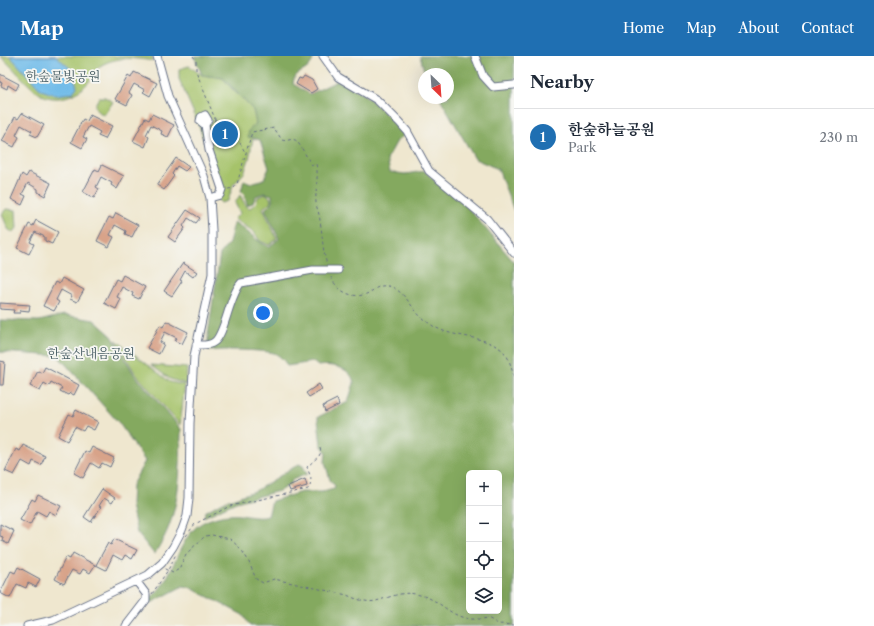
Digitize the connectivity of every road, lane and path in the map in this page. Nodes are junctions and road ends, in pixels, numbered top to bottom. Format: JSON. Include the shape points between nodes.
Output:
{"nodes":[{"id":1,"x":157,"y":56,"type":"edge"},
{"id":2,"x":193,"y":56,"type":"edge"},
{"id":3,"x":323,"y":56,"type":"edge"},
{"id":4,"x":475,"y":56,"type":"edge"},
{"id":5,"x":514,"y":85,"type":"edge"},
{"id":6,"x":215,"y":119,"type":"junction"},
{"id":7,"x":208,"y":127,"type":"joint"},
{"id":8,"x":246,"y":154,"type":"junction"},
{"id":9,"x":226,"y":187,"type":"dead end"},
{"id":10,"x":210,"y":198,"type":"junction"},
{"id":11,"x":514,"y":253,"type":"edge"},
{"id":12,"x":329,"y":270,"type":"junction"},
{"id":13,"x":338,"y":270,"type":"dead end"},
{"id":14,"x":196,"y":345,"type":"junction"},
{"id":15,"x":514,"y":377,"type":"edge"},
{"id":16,"x":320,"y":448,"type":"dead end"},
{"id":17,"x":186,"y":537,"type":"dead end"},
{"id":18,"x":178,"y":550,"type":"dead end"},
{"id":19,"x":158,"y":566,"type":"junction"},
{"id":20,"x":168,"y":570,"type":"junction"},
{"id":21,"x":137,"y":582,"type":"junction"},
{"id":22,"x":146,"y":598,"type":"junction"},
{"id":23,"x":514,"y":625,"type":"edge"},
{"id":24,"x":27,"y":626,"type":"edge"},
{"id":25,"x":126,"y":626,"type":"edge"}],
"edges":[{"from":1,"to":10,"type":"street","via":[[166,92],[202,170]]},
{"from":2,"to":6,"type":"path","via":[[196,60],[196,71]]},
{"from":3,"to":11,"type":"street","via":[[338,77],[377,100],[399,122],[430,171],[486,219]]},
{"from":4,"to":5,"type":"street","via":[[483,76],[493,87]]},
{"from":6,"to":7,"type":"path","via":[[214,124]]},
{"from":6,"to":8,"type":"path","via":[[240,143]]},
{"from":7,"to":10,"type":"street","via":[[209,150],[222,189],[220,195]]},
{"from":8,"to":9,"type":"path","via":[[237,184],[234,188]]},
{"from":8,"to":12,"type":"path","via":[[252,132],[274,128],[282,140],[298,142],[306,158],[312,165],[316,164],[316,204],[322,246]]},
{"from":10,"to":14,"type":"street","via":[[212,267],[210,287]]},
{"from":12,"to":13,"type":"street"},
{"from":12,"to":14,"type":"street","via":[[305,271],[242,283],[235,292],[218,340],[210,344]]},
{"from":12,"to":15,"type":"path","via":[[333,280],[345,292],[363,295],[380,285],[392,287],[408,299],[421,317],[442,331],[480,340],[504,351]]},
{"from":14,"to":19,"type":"street","via":[[186,522],[177,541]]},
{"from":16,"to":17,"type":"path","via":[[319,456],[307,467],[311,478],[308,489],[230,506],[195,524]]},
{"from":18,"to":20,"type":"path"},
{"from":19,"to":20,"type":"path"},
{"from":19,"to":21,"type":"street"},
{"from":20,"to":22,"type":"path","via":[[154,592]]},
{"from":20,"to":23,"type":"path","via":[[172,573],[179,569],[186,554],[205,536],[212,535],[230,539],[248,560],[256,580],[263,583],[274,579],[375,602],[413,593],[429,597],[457,617],[474,620],[488,618],[498,624]]},
{"from":21,"to":22,"type":"street"},
{"from":21,"to":24,"type":"street","via":[[53,620]]},
{"from":22,"to":25,"type":"street"}]}
